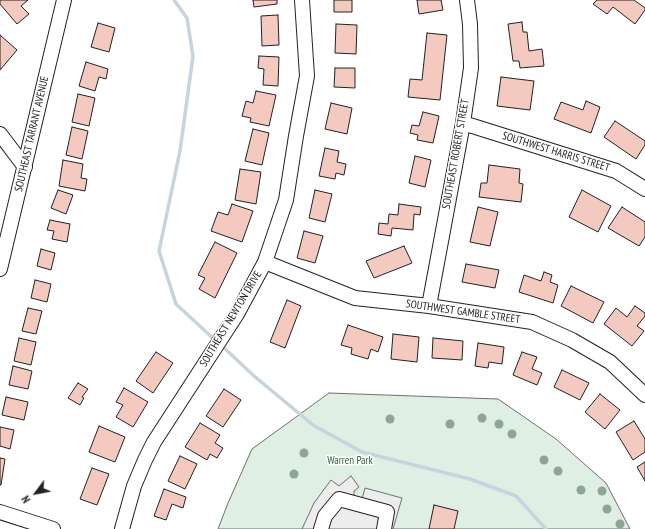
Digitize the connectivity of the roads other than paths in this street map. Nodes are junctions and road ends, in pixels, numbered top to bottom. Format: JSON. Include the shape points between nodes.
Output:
{"nodes":[{"id":1,"x":64,"y":0,"type":"edge"},
{"id":2,"x":302,"y":0,"type":"edge"},
{"id":3,"x":467,"y":0,"type":"edge"},
{"id":4,"x":463,"y":123,"type":"junction"},
{"id":5,"x":0,"y":134,"type":"edge"},
{"id":6,"x":25,"y":167,"type":"junction"},
{"id":7,"x":645,"y":189,"type":"edge"},
{"id":8,"x":265,"y":262,"type":"junction"},
{"id":9,"x":0,"y":269,"type":"edge"},
{"id":10,"x":429,"y":306,"type":"junction"},
{"id":11,"x":645,"y":395,"type":"edge"},
{"id":12,"x":0,"y":512,"type":"edge"},
{"id":13,"x":53,"y":529,"type":"edge"},
{"id":14,"x":122,"y":529,"type":"edge"},
{"id":15,"x":321,"y":529,"type":"edge"},
{"id":16,"x":384,"y":529,"type":"edge"}],
"edges":[{"from":1,"to":6,"type":"street","name":"SOUTHEAST TARRANT AVENUE"},
{"from":2,"to":8,"type":"street","name":"SOUTHEAST NEWTON DRIVE","via":[[307,76],[286,200]]},
{"from":3,"to":4,"type":"street","name":"SOUTHEAST ROBERT STREET","via":[[471,68]]},
{"from":4,"to":7,"type":"street","name":"SOUTHWEST HARRIS STREET","via":[[616,171]]},
{"from":4,"to":10,"type":"street","name":"SOUTHEAST ROBERT STREET"},
{"from":5,"to":6,"type":"street"},
{"from":6,"to":9,"type":"street","name":"SOUTHEAST TARRANT AVENUE"},
{"from":8,"to":10,"type":"street","name":"SOUTHWEST GAMBLE STREET","via":[[355,298]]},
{"from":8,"to":14,"type":"street","name":"SOUTHEAST NEWTON DRIVE","via":[[237,314],[154,442],[134,486]]},
{"from":10,"to":11,"type":"street","name":"SOUTHWEST GAMBLE STREET","via":[[532,322],[572,340],[610,362]]},
{"from":12,"to":13,"type":"street"},
{"from":15,"to":16,"type":"street","via":[[325,516],[339,499],[388,512]]}]}
